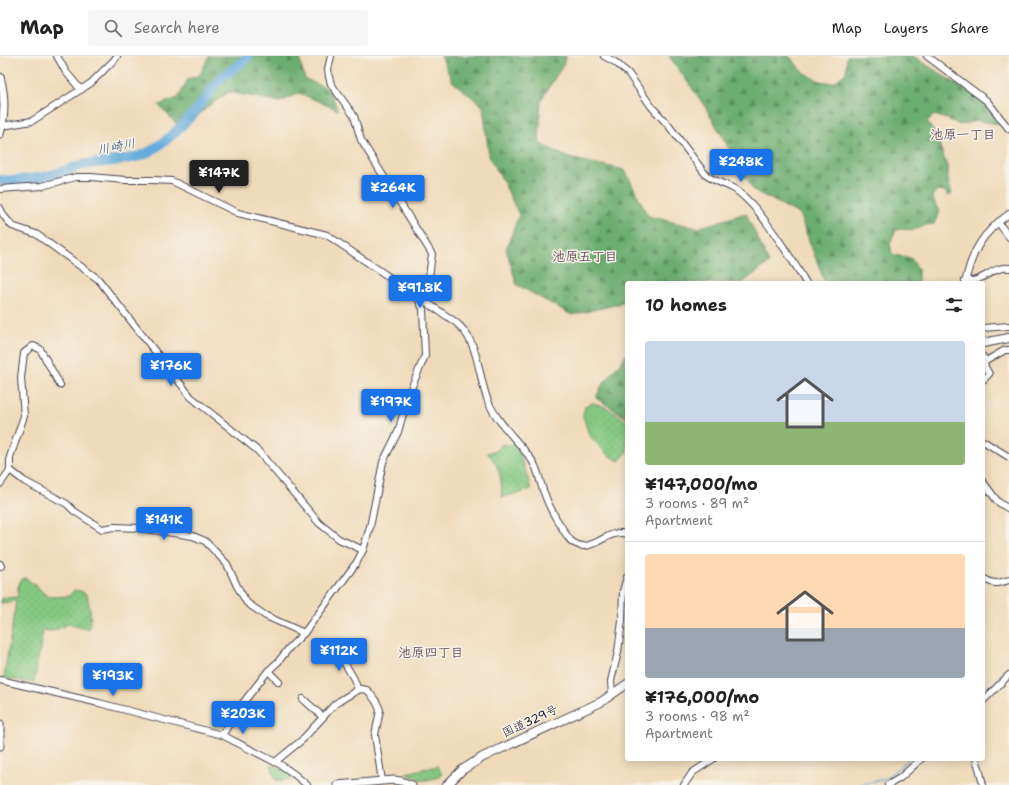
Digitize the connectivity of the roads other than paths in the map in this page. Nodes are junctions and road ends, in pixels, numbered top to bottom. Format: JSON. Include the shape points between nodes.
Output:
{"nodes":[{"id":1,"x":57,"y":56,"type":"edge"},
{"id":2,"x":117,"y":56,"type":"edge"},
{"id":3,"x":330,"y":56,"type":"edge"},
{"id":4,"x":604,"y":56,"type":"edge"},
{"id":5,"x":927,"y":56,"type":"edge"},
{"id":6,"x":0,"y":77,"type":"edge"},
{"id":7,"x":80,"y":90,"type":"junction"},
{"id":8,"x":1009,"y":129,"type":"edge"},
{"id":9,"x":1,"y":130,"type":"edge"},
{"id":10,"x":0,"y":189,"type":"edge"},
{"id":11,"x":0,"y":208,"type":"edge"},
{"id":12,"x":1009,"y":214,"type":"edge"},
{"id":13,"x":998,"y":222,"type":"junction"},
{"id":14,"x":1009,"y":237,"type":"edge"},
{"id":15,"x":1009,"y":268,"type":"edge"},
{"id":16,"x":805,"y":281,"type":"edge"},
{"id":17,"x":965,"y":281,"type":"edge"},
{"id":18,"x":972,"y":281,"type":"edge"},
{"id":19,"x":416,"y":296,"type":"junction"},
{"id":20,"x":1009,"y":326,"type":"edge"},
{"id":21,"x":985,"y":328,"type":"edge"},
{"id":22,"x":1009,"y":338,"type":"edge"},
{"id":23,"x":985,"y":343,"type":"edge"},
{"id":24,"x":1009,"y":350,"type":"edge"},
{"id":25,"x":985,"y":360,"type":"edge"},
{"id":26,"x":985,"y":367,"type":"edge"},
{"id":27,"x":985,"y":378,"type":"edge"},
{"id":28,"x":60,"y":386,"type":"dead end"},
{"id":29,"x":985,"y":442,"type":"edge"},
{"id":30,"x":1009,"y":457,"type":"edge"},
{"id":31,"x":10,"y":470,"type":"junction"},
{"id":32,"x":0,"y":484,"type":"edge"},
{"id":33,"x":985,"y":485,"type":"edge"},
{"id":34,"x":1009,"y":509,"type":"edge"},
{"id":35,"x":625,"y":533,"type":"edge"},
{"id":36,"x":362,"y":550,"type":"junction"},
{"id":37,"x":985,"y":579,"type":"edge"},
{"id":38,"x":1009,"y":580,"type":"edge"},
{"id":39,"x":625,"y":584,"type":"edge"},
{"id":40,"x":304,"y":633,"type":"junction"},
{"id":41,"x":335,"y":647,"type":"dead end"},
{"id":42,"x":268,"y":671,"type":"junction"},
{"id":43,"x":1009,"y":675,"type":"edge"},
{"id":44,"x":0,"y":680,"type":"edge"},
{"id":45,"x":279,"y":682,"type":"dead end"},
{"id":46,"x":625,"y":685,"type":"edge"},
{"id":47,"x":358,"y":690,"type":"junction"},
{"id":48,"x":612,"y":695,"type":"junction"},
{"id":49,"x":303,"y":699,"type":"dead end"},
{"id":50,"x":985,"y":699,"type":"edge"},
{"id":51,"x":323,"y":717,"type":"junction"},
{"id":52,"x":0,"y":724,"type":"edge"},
{"id":53,"x":222,"y":735,"type":"junction"},
{"id":54,"x":0,"y":746,"type":"edge"},
{"id":55,"x":710,"y":761,"type":"edge"},
{"id":56,"x":919,"y":761,"type":"edge"},
{"id":57,"x":977,"y":761,"type":"edge"},
{"id":58,"x":275,"y":762,"type":"junction"},
{"id":59,"x":382,"y":781,"type":"junction"},
{"id":60,"x":395,"y":783,"type":"edge"},
{"id":61,"x":307,"y":785,"type":"edge"},
{"id":62,"x":337,"y":785,"type":"edge"},
{"id":63,"x":412,"y":785,"type":"edge"},
{"id":64,"x":447,"y":785,"type":"edge"},
{"id":65,"x":684,"y":785,"type":"edge"},
{"id":66,"x":888,"y":785,"type":"edge"},
{"id":67,"x":983,"y":785,"type":"edge"}],
"edges":[{"from":1,"to":7,"type":"street"},
{"from":2,"to":7,"type":"street","via":[[92,83]]},
{"from":3,"to":19,"type":"street","via":[[328,77],[331,84],[354,116],[361,140],[432,254],[429,277]]},
{"from":4,"to":16,"type":"street","via":[[628,73],[650,106],[669,126],[706,175],[734,189],[756,209]]},
{"from":5,"to":8,"type":"street","via":[[987,101]]},
{"from":6,"to":9,"type":"main road","via":[[3,98]]},
{"from":7,"to":9,"type":"street","via":[[32,121]]},
{"from":10,"to":19,"type":"street","via":[[42,186],[76,177],[91,176],[172,181],[238,213],[327,235]]},
{"from":11,"to":36,"type":"street","via":[[12,226],[36,234],[98,279],[190,397],[258,451],[319,522],[338,539]]},
{"from":12,"to":13,"type":"street"},
{"from":13,"to":14,"type":"street"},
{"from":13,"to":17,"type":"street","via":[[981,240]]},
{"from":15,"to":18,"type":"street","via":[[998,269]]},
{"from":19,"to":35,"type":"street","via":[[461,326],[467,333],[491,407],[496,417],[534,464],[551,508],[570,541],[576,545],[587,546],[614,533]]},
{"from":19,"to":36,"type":"street","via":[[424,309],[426,356],[409,393],[398,432],[383,462],[370,527]]},
{"from":20,"to":21,"type":"street"},
{"from":22,"to":23,"type":"highway"},
{"from":24,"to":25,"type":"street"},
{"from":26,"to":27,"type":"street","via":[[989,374]]},
{"from":28,"to":31,"type":"street","via":[[40,349],[33,346],[24,353],[21,378],[24,416],[10,457]]},
{"from":29,"to":30,"type":"street"},
{"from":31,"to":32,"type":"street"},
{"from":31,"to":40,"type":"street","via":[[102,529],[114,526],[140,528],[193,536],[205,541],[227,564],[247,603],[266,616]]},
{"from":33,"to":34,"type":"street","via":[[998,502]]},
{"from":36,"to":40,"type":"street","via":[[357,562]]},
{"from":37,"to":38,"type":"street","via":[[997,584]]},
{"from":39,"to":48,"type":"street","via":[[618,652],[611,681]]},
{"from":40,"to":42,"type":"street"},
{"from":41,"to":47,"type":"street"},
{"from":42,"to":45,"type":"street"},
{"from":42,"to":53,"type":"street"},
{"from":43,"to":50,"type":"street"},
{"from":44,"to":53,"type":"street"},
{"from":46,"to":48,"type":"highway","name":"国道329号"},
{"from":47,"to":51,"type":"street","via":[[335,704]]},
{"from":47,"to":59,"type":"street","via":[[367,690],[380,710],[375,735]]},
{"from":48,"to":64,"type":"highway","name":"国道329号","via":[[483,756],[462,770]]},
{"from":49,"to":51,"type":"street"},
{"from":51,"to":58,"type":"street","via":[[302,740]]},
{"from":52,"to":54,"type":"main road"},
{"from":53,"to":58,"type":"street"},
{"from":55,"to":65,"type":"street","via":[[692,774]]},
{"from":56,"to":66,"type":"street"},
{"from":57,"to":67,"type":"street"},
{"from":58,"to":61,"type":"street"},
{"from":59,"to":60,"type":"main road"},
{"from":59,"to":62,"type":"main road"},
{"from":60,"to":63,"type":"main road","via":[[401,781]]}]}
